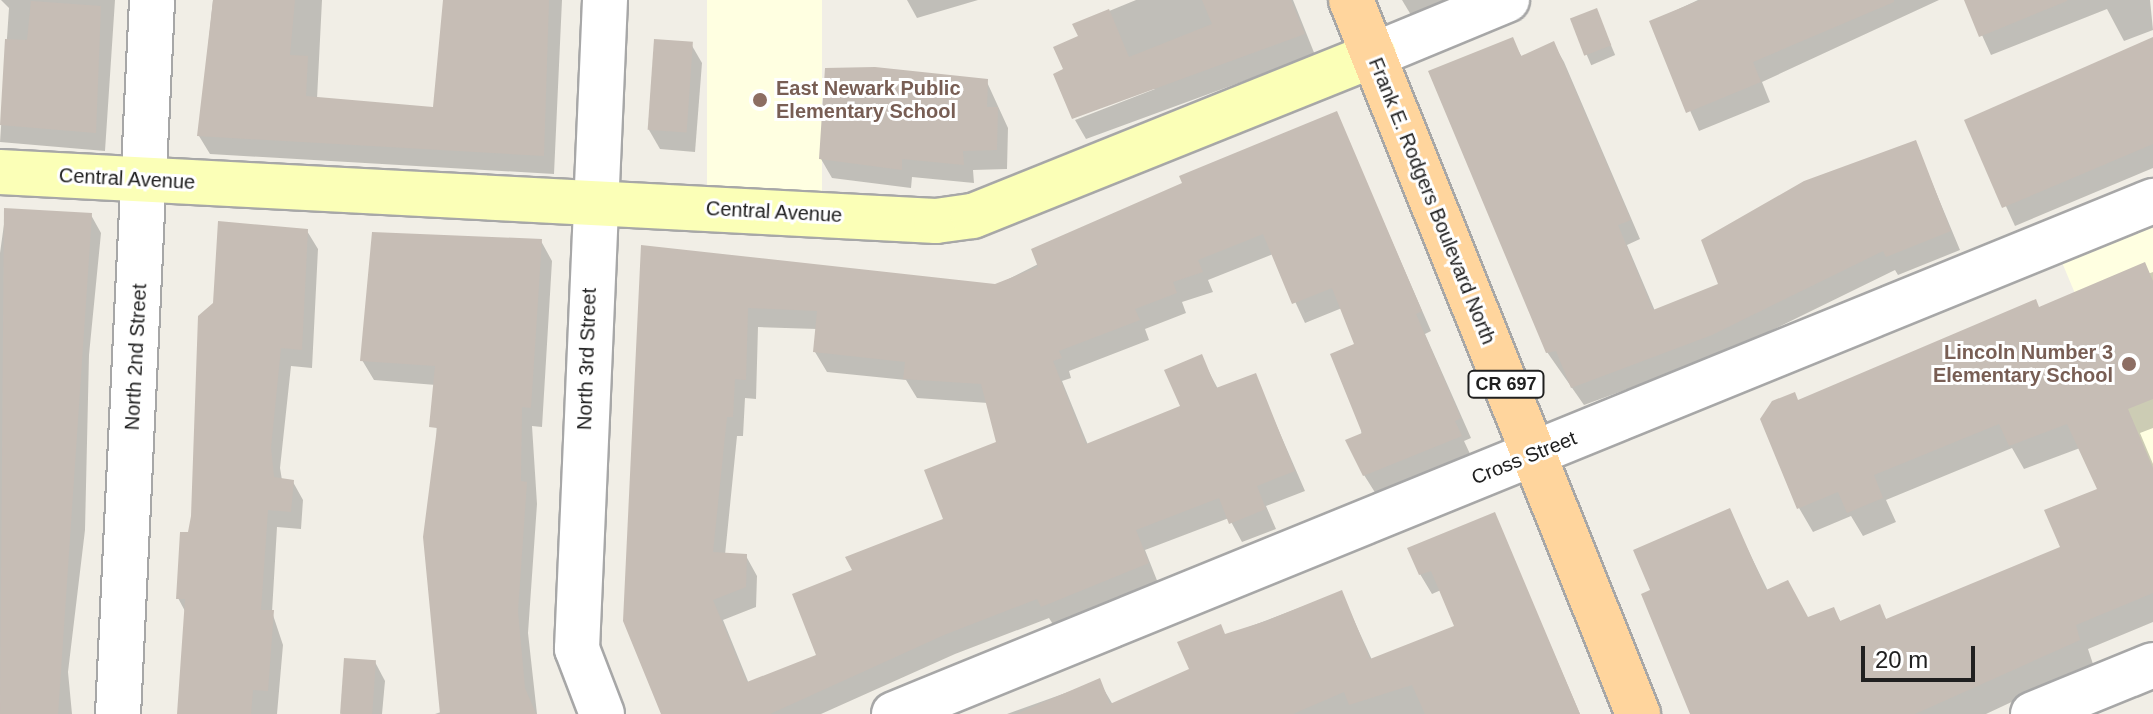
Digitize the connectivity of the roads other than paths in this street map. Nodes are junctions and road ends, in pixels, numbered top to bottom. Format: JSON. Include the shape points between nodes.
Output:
{"nodes":[{"id":1,"x":152,"y":0,"type":"edge"},
{"id":2,"x":605,"y":0,"type":"edge"},
{"id":3,"x":1351,"y":0,"type":"edge"},
{"id":4,"x":1507,"y":0,"type":"edge"},
{"id":5,"x":1374,"y":55,"type":"junction"},
{"id":6,"x":0,"y":172,"type":"edge"},
{"id":7,"x":145,"y":180,"type":"junction"},
{"id":8,"x":593,"y":201,"type":"junction"},
{"id":9,"x":2153,"y":201,"type":"edge"},
{"id":10,"x":1534,"y":454,"type":"junction"},
{"id":11,"x":2153,"y":665,"type":"edge"},
{"id":12,"x":118,"y":714,"type":"edge"},
{"id":13,"x":602,"y":714,"type":"edge"},
{"id":14,"x":894,"y":714,"type":"edge"},
{"id":15,"x":1638,"y":714,"type":"edge"},
{"id":16,"x":2033,"y":714,"type":"edge"}],
"edges":[{"from":1,"to":7,"type":"street","name":"North 2nd Street"},
{"from":2,"to":8,"type":"street","name":"North 3rd Street"},
{"from":3,"to":5,"type":"main road","name":"Frank E. Rodgers Boulevard North","number":"CR 697"},
{"from":4,"to":5,"type":"street","name":"Central Avenue"},
{"from":5,"to":8,"type":"main road","name":"Central Avenue","via":[[973,216],[936,221]]},
{"from":5,"to":10,"type":"main road","name":"Frank E. Rodgers Boulevard North","number":"CR 697"},
{"from":6,"to":7,"type":"main road","name":"Central Avenue"},
{"from":7,"to":8,"type":"main road","name":"Central Avenue"},
{"from":7,"to":12,"type":"street","name":"North 2nd Street"},
{"from":8,"to":13,"type":"street","name":"North 3rd Street","via":[[577,649]]},
{"from":9,"to":10,"type":"street","name":"Cross Street"},
{"from":10,"to":14,"type":"street","name":"Cross Street"},
{"from":10,"to":15,"type":"main road","name":"Frank E. Rodgers Boulevard North","number":"CR 697"},
{"from":11,"to":16,"type":"street"}]}
